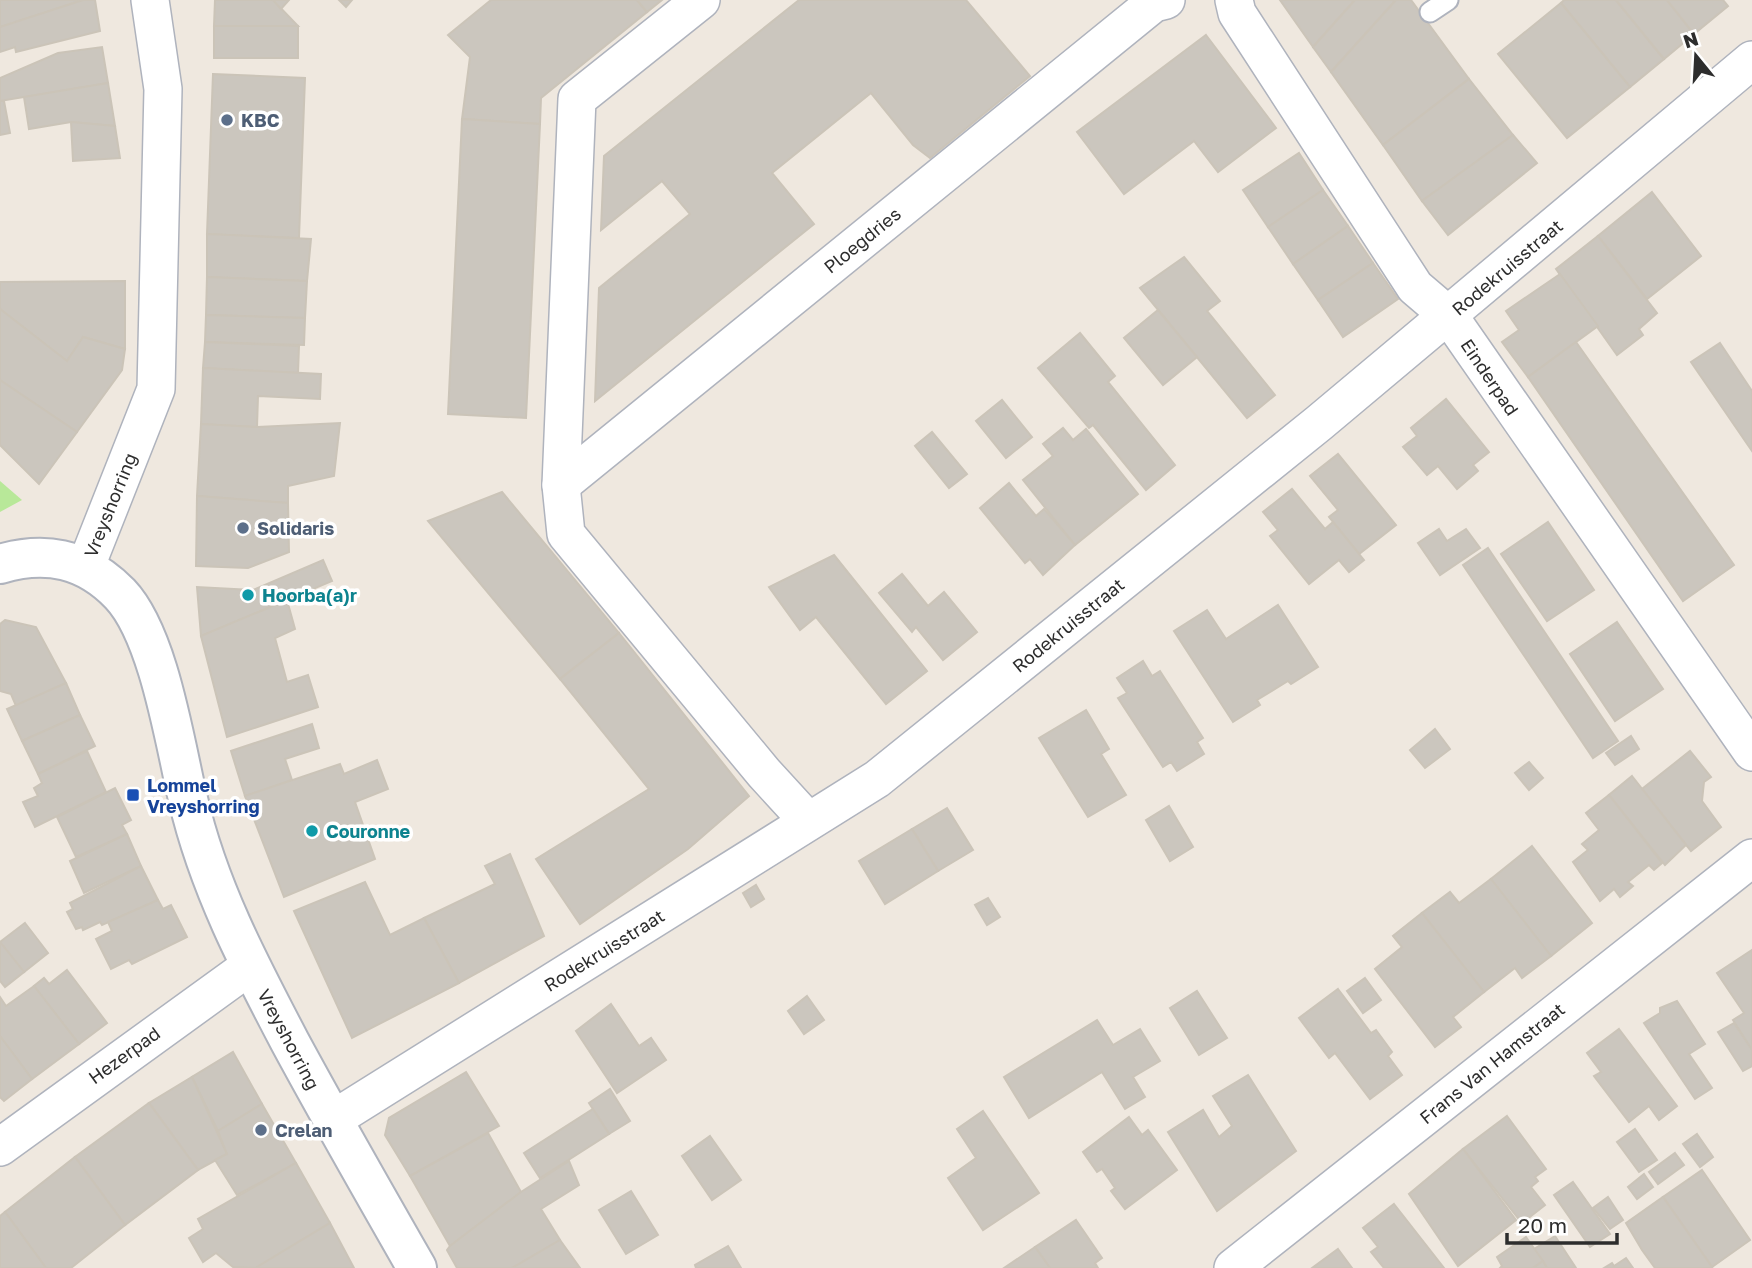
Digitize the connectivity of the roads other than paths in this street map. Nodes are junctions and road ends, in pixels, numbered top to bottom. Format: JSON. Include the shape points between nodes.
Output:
{"nodes":[{"id":1,"x":150,"y":0,"type":"edge"},
{"id":2,"x":701,"y":0,"type":"edge"},
{"id":3,"x":1166,"y":0,"type":"edge"},
{"id":4,"x":1234,"y":0,"type":"edge"},
{"id":5,"x":1448,"y":0,"type":"edge"},
{"id":6,"x":1430,"y":12,"type":"dead end"},
{"id":7,"x":1752,"y":60,"type":"edge"},
{"id":8,"x":1449,"y":316,"type":"junction"},
{"id":9,"x":561,"y":485,"type":"junction"},
{"id":10,"x":0,"y":564,"type":"edge"},
{"id":11,"x":86,"y":566,"type":"junction"},
{"id":12,"x":1752,"y":752,"type":"edge"},
{"id":13,"x":808,"y":821,"type":"junction"},
{"id":14,"x":1752,"y":858,"type":"edge"},
{"id":15,"x":250,"y":966,"type":"junction"},
{"id":16,"x":332,"y":1120,"type":"junction"},
{"id":17,"x":0,"y":1147,"type":"edge"},
{"id":18,"x":417,"y":1268,"type":"edge"},
{"id":19,"x":1233,"y":1268,"type":"edge"}],
"edges":[{"from":1,"to":11,"type":"street","name":"Vreyshorring","via":[[163,89],[156,389]]},
{"from":2,"to":9,"type":"street","via":[[578,99]]},
{"from":3,"to":9,"type":"street","name":"Ploegdries","via":[[1154,3]]},
{"from":4,"to":8,"type":"street","name":"Einderpad","via":[[1237,13],[1415,287]]},
{"from":5,"to":6,"type":"lane"},
{"from":7,"to":8,"type":"street","name":"Rodekruisstraat"},
{"from":8,"to":12,"type":"street","name":"Einderpad"},
{"from":8,"to":13,"type":"street","name":"Rodekruisstraat","via":[[877,779]]},
{"from":9,"to":13,"type":"street","via":[[566,534]]},
{"from":10,"to":11,"type":"main road","via":[[51,557]]},
{"from":11,"to":15,"type":"main road","name":"Vreyshorring","via":[[121,596],[141,627],[168,704],[201,849]]},
{"from":13,"to":16,"type":"street","name":"Rodekruisstraat"},
{"from":14,"to":19,"type":"street","name":"Frans Van Hamstraat"},
{"from":15,"to":16,"type":"main road","name":"Vreyshorring"},
{"from":15,"to":17,"type":"street","name":"Hezerpad"},
{"from":16,"to":18,"type":"main road","name":"Vreyshorring"}]}
